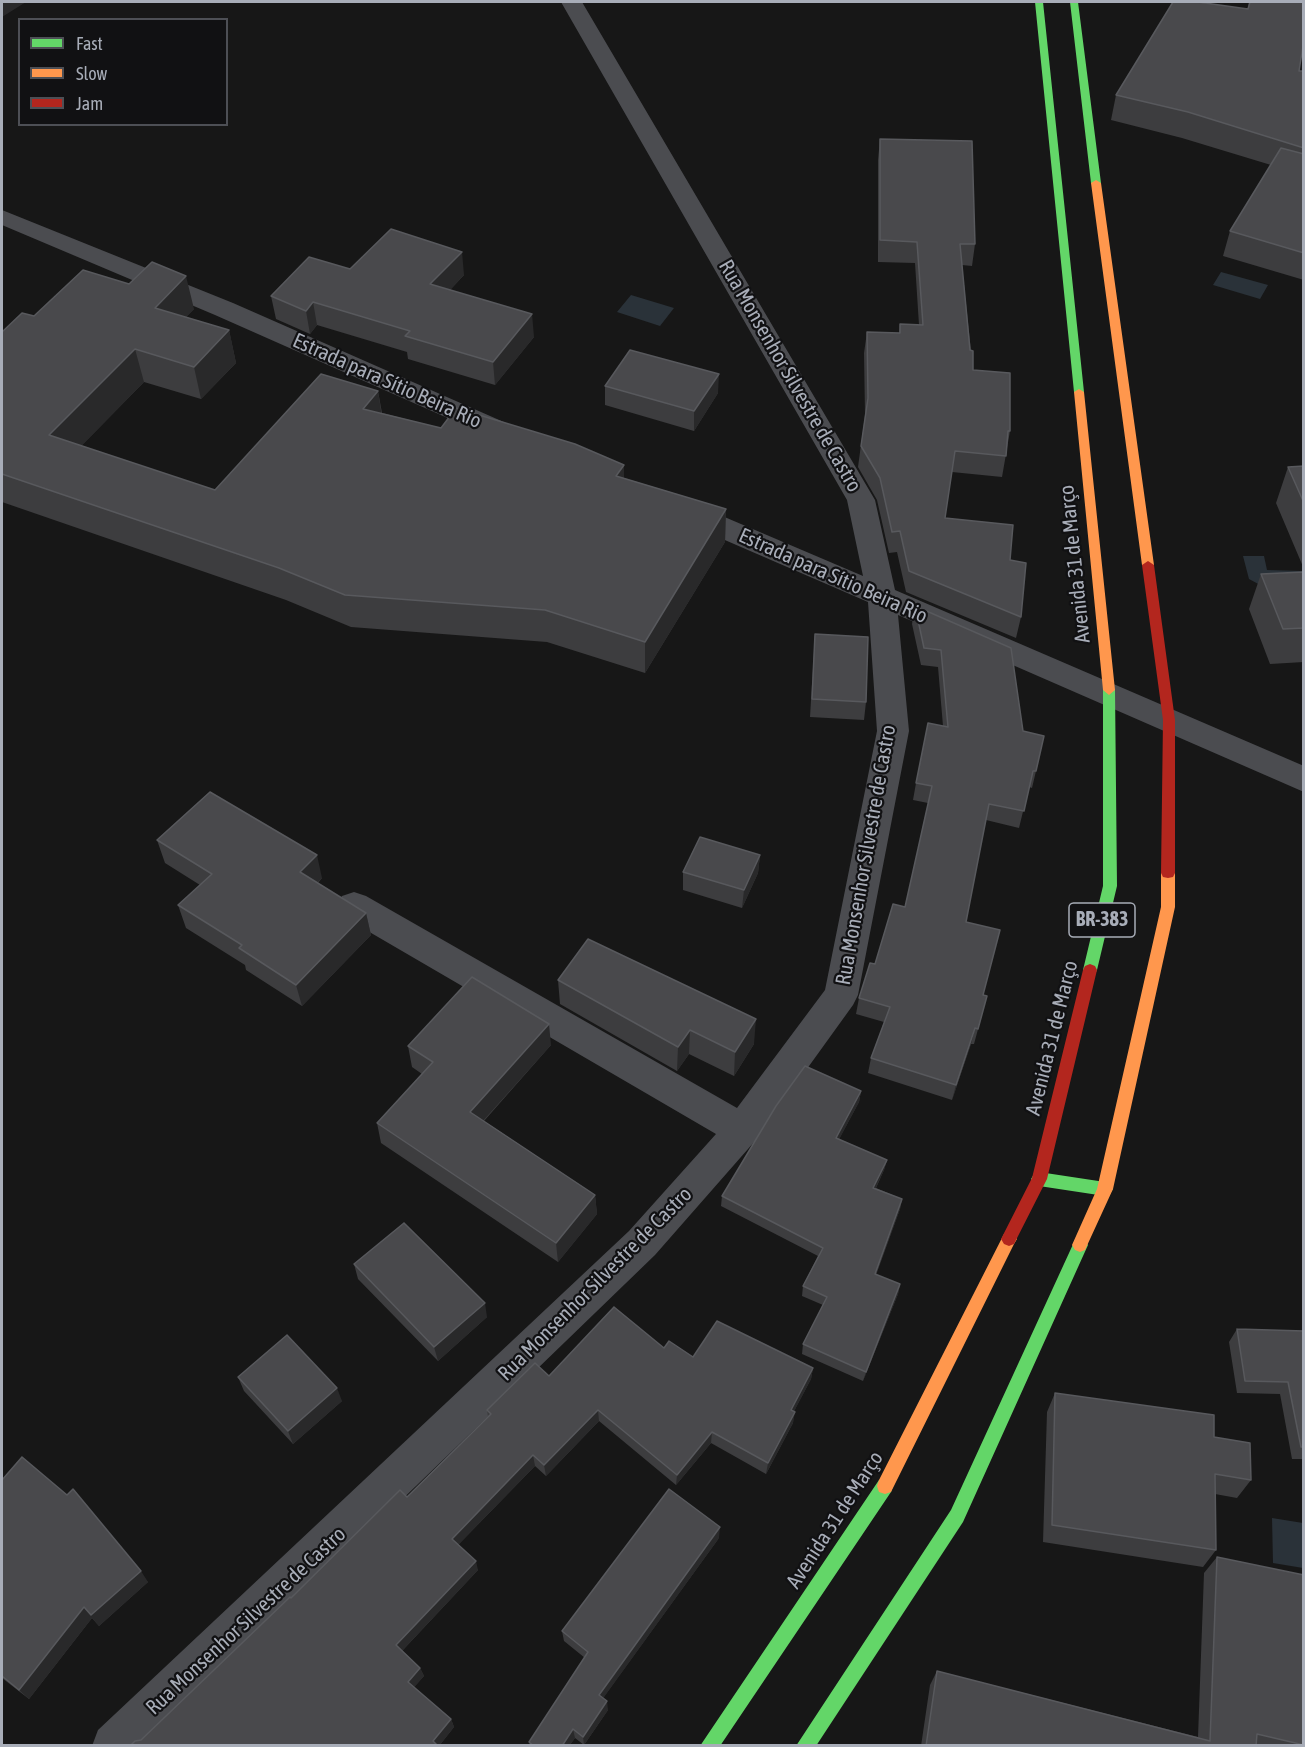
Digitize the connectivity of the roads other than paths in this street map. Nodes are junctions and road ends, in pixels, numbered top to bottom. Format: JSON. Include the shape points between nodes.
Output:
{"nodes":[{"id":1,"x":571,"y":2,"type":"edge"},
{"id":2,"x":1039,"y":2,"type":"edge"},
{"id":3,"x":1074,"y":2,"type":"edge"},
{"id":4,"x":2,"y":217,"type":"edge"},
{"id":5,"x":520,"y":439,"type":"edge"},
{"id":6,"x":662,"y":501,"type":"edge"},
{"id":7,"x":882,"y":597,"type":"junction"},
{"id":8,"x":1109,"y":695,"type":"junction"},
{"id":9,"x":1169,"y":720,"type":"junction"},
{"id":10,"x":1304,"y":780,"type":"edge"},
{"id":11,"x":354,"y":906,"type":"edge"},
{"id":12,"x":742,"y":1130,"type":"junction"},
{"id":13,"x":1040,"y":1179,"type":"junction"},
{"id":14,"x":1105,"y":1188,"type":"junction"},
{"id":15,"x":114,"y":1746,"type":"edge"},
{"id":16,"x":709,"y":1746,"type":"edge"},
{"id":17,"x":805,"y":1746,"type":"edge"}],
"edges":[{"from":1,"to":7,"type":"street","name":"Rua Monsenhor Silvestre de Castro","via":[[861,500]]},
{"from":2,"to":8,"type":"main road","name":"Avenida 31 de Março","number":"BR-383","via":[[1072,271]]},
{"from":3,"to":9,"type":"main road","number":"BR-383","via":[[1103,270]]},
{"from":4,"to":5,"type":"street","name":"Estrada para Sítio Beira Rio"},
{"from":6,"to":7,"type":"street","name":"Estrada para Sítio Beira Rio"},
{"from":7,"to":8,"type":"street","name":"Estrada para Sítio Beira Rio"},
{"from":7,"to":12,"type":"street","name":"Rua Monsenhor Silvestre de Castro","via":[[893,731],[841,995]]},
{"from":8,"to":9,"type":"street","name":"Estrada para Sítio Beira Rio"},
{"from":8,"to":13,"type":"main road","name":"Avenida 31 de Março","number":"BR-383","via":[[1110,886]]},
{"from":9,"to":10,"type":"street","name":"Estrada para Sítio Beira Rio"},
{"from":9,"to":14,"type":"main road","number":"BR-383","via":[[1168,907]]},
{"from":11,"to":12,"type":"street"},
{"from":12,"to":15,"type":"street","name":"Rua Monsenhor Silvestre de Castro","via":[[642,1243]]},
{"from":13,"to":14,"type":"main road"},
{"from":13,"to":16,"type":"main road","name":"Avenida 31 de Março","number":"BR-383","via":[[889,1481]]},
{"from":14,"to":17,"type":"main road","number":"BR-383","via":[[957,1516]]}]}
